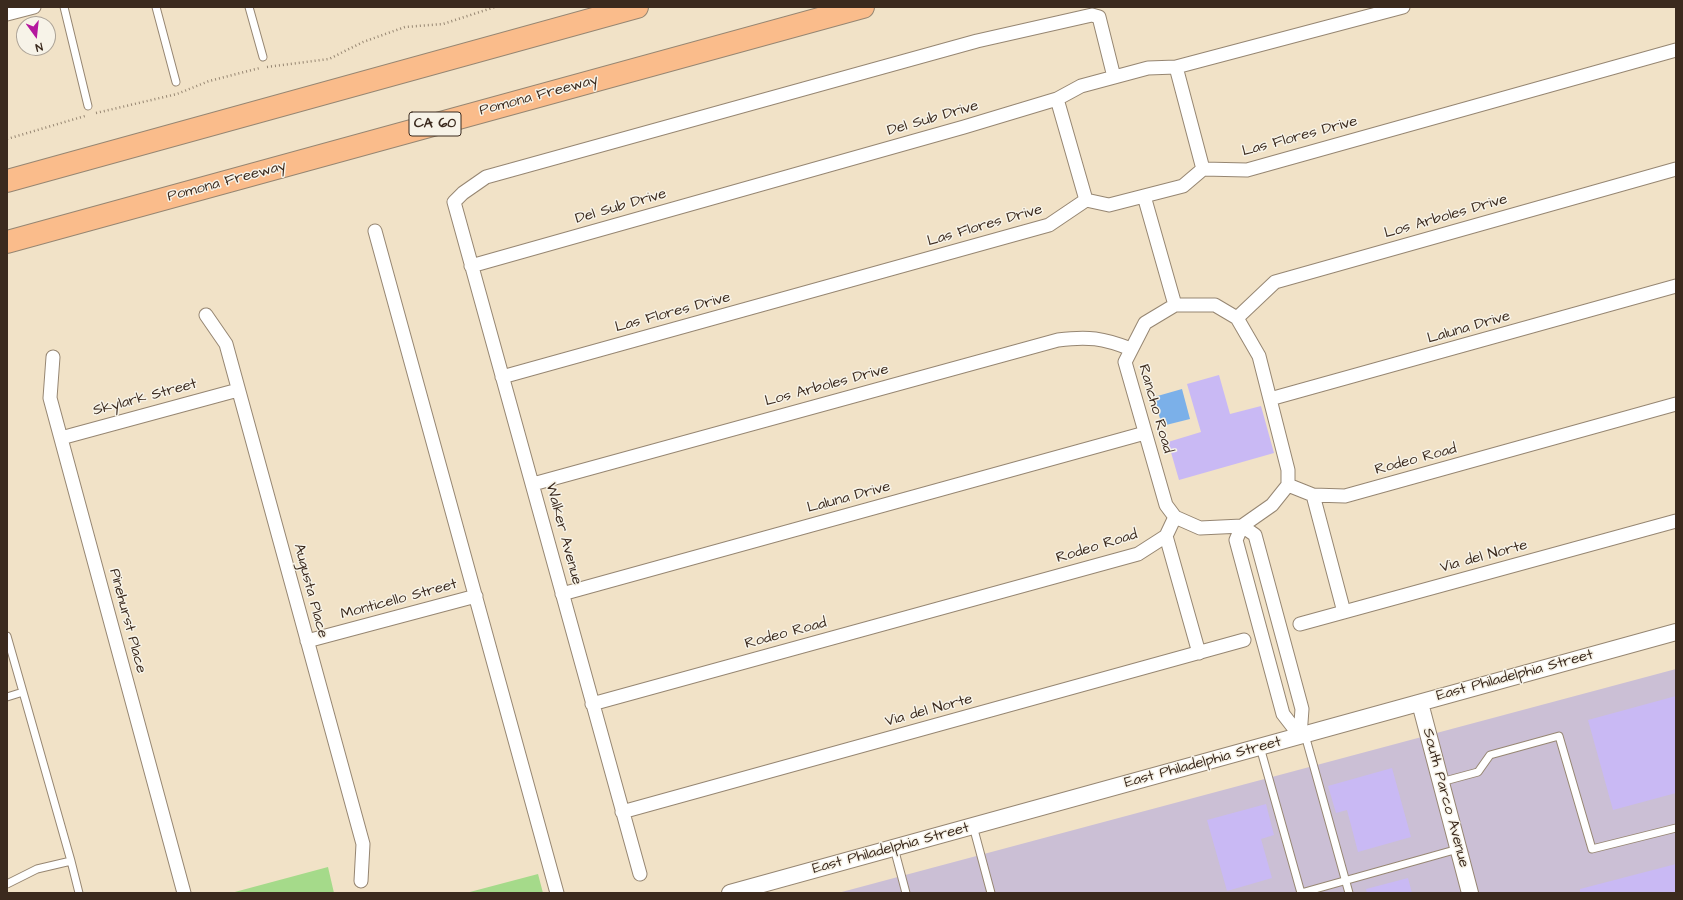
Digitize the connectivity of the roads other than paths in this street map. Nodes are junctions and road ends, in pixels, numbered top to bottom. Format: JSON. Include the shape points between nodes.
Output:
{"nodes":[{"id":1,"x":34,"y":7,"type":"edge"},
{"id":2,"x":64,"y":7,"type":"edge"},
{"id":3,"x":156,"y":7,"type":"edge"},
{"id":4,"x":249,"y":7,"type":"edge"},
{"id":5,"x":637,"y":7,"type":"edge"},
{"id":6,"x":863,"y":7,"type":"edge"},
{"id":7,"x":1403,"y":7,"type":"edge"},
{"id":8,"x":7,"y":14,"type":"edge"},
{"id":9,"x":1676,"y":50,"type":"edge"},
{"id":10,"x":262,"y":57,"type":"dead end"},
{"id":11,"x":1176,"y":67,"type":"junction"},
{"id":12,"x":1114,"y":77,"type":"junction"},
{"id":13,"x":176,"y":82,"type":"dead end"},
{"id":14,"x":1057,"y":99,"type":"junction"},
{"id":15,"x":88,"y":106,"type":"dead end"},
{"id":16,"x":1202,"y":169,"type":"junction"},
{"id":17,"x":1676,"y":169,"type":"edge"},
{"id":18,"x":7,"y":181,"type":"edge"},
{"id":19,"x":1144,"y":196,"type":"junction"},
{"id":20,"x":1086,"y":200,"type":"junction"},
{"id":21,"x":376,"y":231,"type":"dead end"},
{"id":22,"x":7,"y":242,"type":"edge"},
{"id":23,"x":471,"y":266,"type":"junction"},
{"id":24,"x":1676,"y":286,"type":"edge"},
{"id":25,"x":1175,"y":305,"type":"junction"},
{"id":26,"x":206,"y":315,"type":"dead end"},
{"id":27,"x":1237,"y":318,"type":"junction"},
{"id":28,"x":1132,"y":349,"type":"junction"},
{"id":29,"x":53,"y":356,"type":"dead end"},
{"id":30,"x":502,"y":377,"type":"junction"},
{"id":31,"x":238,"y":390,"type":"junction"},
{"id":32,"x":1270,"y":399,"type":"junction"},
{"id":33,"x":1676,"y":404,"type":"edge"},
{"id":34,"x":1145,"y":433,"type":"junction"},
{"id":35,"x":60,"y":438,"type":"junction"},
{"id":36,"x":533,"y":484,"type":"junction"},
{"id":37,"x":1288,"y":485,"type":"junction"},
{"id":38,"x":1313,"y":495,"type":"junction"},
{"id":39,"x":1175,"y":517,"type":"junction"},
{"id":40,"x":1676,"y":521,"type":"edge"},
{"id":41,"x":1242,"y":526,"type":"junction"},
{"id":42,"x":1166,"y":536,"type":"junction"},
{"id":43,"x":562,"y":594,"type":"junction"},
{"id":44,"x":476,"y":596,"type":"junction"},
{"id":45,"x":1344,"y":612,"type":"junction"},
{"id":46,"x":1300,"y":624,"type":"dead end"},
{"id":47,"x":1676,"y":632,"type":"edge"},
{"id":48,"x":7,"y":636,"type":"edge"},
{"id":49,"x":1244,"y":640,"type":"dead end"},
{"id":50,"x":307,"y":641,"type":"junction"},
{"id":51,"x":1199,"y":653,"type":"junction"},
{"id":52,"x":23,"y":692,"type":"junction"},
{"id":53,"x":7,"y":697,"type":"edge"},
{"id":54,"x":1420,"y":703,"type":"junction"},
{"id":55,"x":592,"y":704,"type":"junction"},
{"id":56,"x":1302,"y":735,"type":"junction"},
{"id":57,"x":1260,"y":747,"type":"junction"},
{"id":58,"x":1440,"y":782,"type":"junction"},
{"id":59,"x":622,"y":812,"type":"junction"},
{"id":60,"x":974,"y":826,"type":"junction"},
{"id":61,"x":1676,"y":828,"type":"edge"},
{"id":62,"x":894,"y":848,"type":"junction"},
{"id":63,"x":1458,"y":849,"type":"junction"},
{"id":64,"x":71,"y":861,"type":"junction"},
{"id":65,"x":640,"y":874,"type":"dead end"},
{"id":66,"x":361,"y":881,"type":"dead end"},
{"id":67,"x":1345,"y":881,"type":"junction"},
{"id":68,"x":7,"y":884,"type":"edge"},
{"id":69,"x":79,"y":893,"type":"edge"},
{"id":70,"x":184,"y":893,"type":"edge"},
{"id":71,"x":557,"y":893,"type":"edge"},
{"id":72,"x":730,"y":893,"type":"edge"},
{"id":73,"x":906,"y":893,"type":"edge"},
{"id":74,"x":991,"y":893,"type":"edge"},
{"id":75,"x":1301,"y":893,"type":"edge"},
{"id":76,"x":1348,"y":893,"type":"edge"},
{"id":77,"x":1470,"y":893,"type":"edge"}],
"edges":[{"from":1,"to":8,"type":"street"},
{"from":2,"to":15,"type":"lane"},
{"from":3,"to":13,"type":"lane"},
{"from":4,"to":10,"type":"lane"},
{"from":5,"to":18,"type":"highway"},
{"from":6,"to":22,"type":"highway","name":"Pomona Freeway","number":"CA 60"},
{"from":7,"to":11,"type":"street","name":"Del Sub Drive"},
{"from":9,"to":16,"type":"street","name":"Las Flores Drive","via":[[1248,170]]},
{"from":11,"to":12,"type":"street","name":"Del Sub Drive","via":[[1148,68]]},
{"from":11,"to":16,"type":"street"},
{"from":12,"to":14,"type":"street","name":"Del Sub Drive","via":[[1081,86]]},
{"from":12,"to":23,"type":"street","name":"Walker Avenue","via":[[1099,17],[1092,15],[978,41],[486,177],[454,202]]},
{"from":14,"to":20,"type":"street"},
{"from":14,"to":23,"type":"street","name":"Del Sub Drive"},
{"from":16,"to":19,"type":"street","via":[[1183,186]]},
{"from":17,"to":27,"type":"street","name":"Los Arboles Drive","via":[[1276,282]]},
{"from":19,"to":20,"type":"street","via":[[1109,205]]},
{"from":19,"to":25,"type":"street"},
{"from":20,"to":30,"type":"street","name":"Las Flores Drive","via":[[1049,226]]},
{"from":21,"to":44,"type":"street"},
{"from":23,"to":30,"type":"street","name":"Walker Avenue"},
{"from":24,"to":32,"type":"street","name":"Laluna Drive"},
{"from":25,"to":27,"type":"street","via":[[1214,305]]},
{"from":25,"to":28,"type":"street","name":"Rancho Road","via":[[1145,323]]},
{"from":26,"to":31,"type":"street","name":"Augusta Place","via":[[226,344]]},
{"from":27,"to":32,"type":"street","via":[[1259,356]]},
{"from":28,"to":34,"type":"street","name":"Rancho Road","via":[[1125,362]]},
{"from":28,"to":36,"type":"street","name":"Los Arboles Drive","via":[[1109,340],[1083,337],[1058,340]]},
{"from":29,"to":35,"type":"street","name":"Pinehurst Place","via":[[50,398]]},
{"from":30,"to":36,"type":"street","name":"Walker Avenue"},
{"from":31,"to":35,"type":"street","name":"Skylark Street"},
{"from":31,"to":50,"type":"street","name":"Augusta Place"},
{"from":32,"to":37,"type":"street","via":[[1288,470]]},
{"from":33,"to":38,"type":"street","name":"Rodeo Road","via":[[1345,496]]},
{"from":34,"to":39,"type":"street","name":"Rancho Road","via":[[1166,505]]},
{"from":34,"to":43,"type":"street","name":"Laluna Drive"},
{"from":35,"to":70,"type":"street","name":"Pinehurst Place"},
{"from":36,"to":43,"type":"street","name":"Walker Avenue"},
{"from":37,"to":38,"type":"street","name":"Rodeo Road"},
{"from":37,"to":41,"type":"street","via":[[1272,505]]},
{"from":38,"to":45,"type":"street"},
{"from":39,"to":41,"type":"street","via":[[1200,528]]},
{"from":39,"to":42,"type":"street"},
{"from":40,"to":45,"type":"street","name":"Via del Norte"},
{"from":41,"to":56,"type":"street","via":[[1255,535],[1302,709]]},
{"from":41,"to":56,"type":"street","via":[[1236,540],[1282,714]]},
{"from":42,"to":51,"type":"street"},
{"from":42,"to":55,"type":"street","name":"Rodeo Road","via":[[1138,554]]},
{"from":43,"to":55,"type":"street","name":"Walker Avenue"},
{"from":44,"to":50,"type":"street","name":"Monticello Street"},
{"from":44,"to":71,"type":"street"},
{"from":45,"to":46,"type":"street","name":"Via del Norte"},
{"from":47,"to":54,"type":"street","name":"East Philadelphia Street"},
{"from":48,"to":52,"type":"lane"},
{"from":49,"to":51,"type":"street","name":"Via del Norte"},
{"from":50,"to":66,"type":"street","name":"Augusta Place","via":[[363,844]]},
{"from":51,"to":59,"type":"street","name":"Via del Norte"},
{"from":52,"to":53,"type":"lane"},
{"from":52,"to":64,"type":"lane"},
{"from":54,"to":56,"type":"street","name":"East Philadelphia Street"},
{"from":54,"to":58,"type":"street","name":"South Parco Avenue"},
{"from":55,"to":59,"type":"street","name":"Walker Avenue"},
{"from":56,"to":57,"type":"street","name":"East Philadelphia Street"},
{"from":56,"to":67,"type":"lane"},
{"from":57,"to":60,"type":"street","name":"East Philadelphia Street"},
{"from":57,"to":75,"type":"lane"},
{"from":58,"to":61,"type":"lane","via":[[1478,772],[1490,756],[1559,736],[1592,849]]},
{"from":58,"to":63,"type":"street","name":"South Parco Avenue"},
{"from":59,"to":65,"type":"street","name":"Walker Avenue"},
{"from":60,"to":62,"type":"street","name":"East Philadelphia Street"},
{"from":60,"to":74,"type":"lane"},
{"from":62,"to":72,"type":"street","name":"East Philadelphia Street"},
{"from":62,"to":73,"type":"lane"},
{"from":63,"to":67,"type":"lane"},
{"from":63,"to":77,"type":"street","name":"South Parco Avenue"},
{"from":64,"to":68,"type":"lane","via":[[37,869]]},
{"from":64,"to":69,"type":"lane"},
{"from":67,"to":75,"type":"lane"},
{"from":67,"to":76,"type":"lane"}]}
